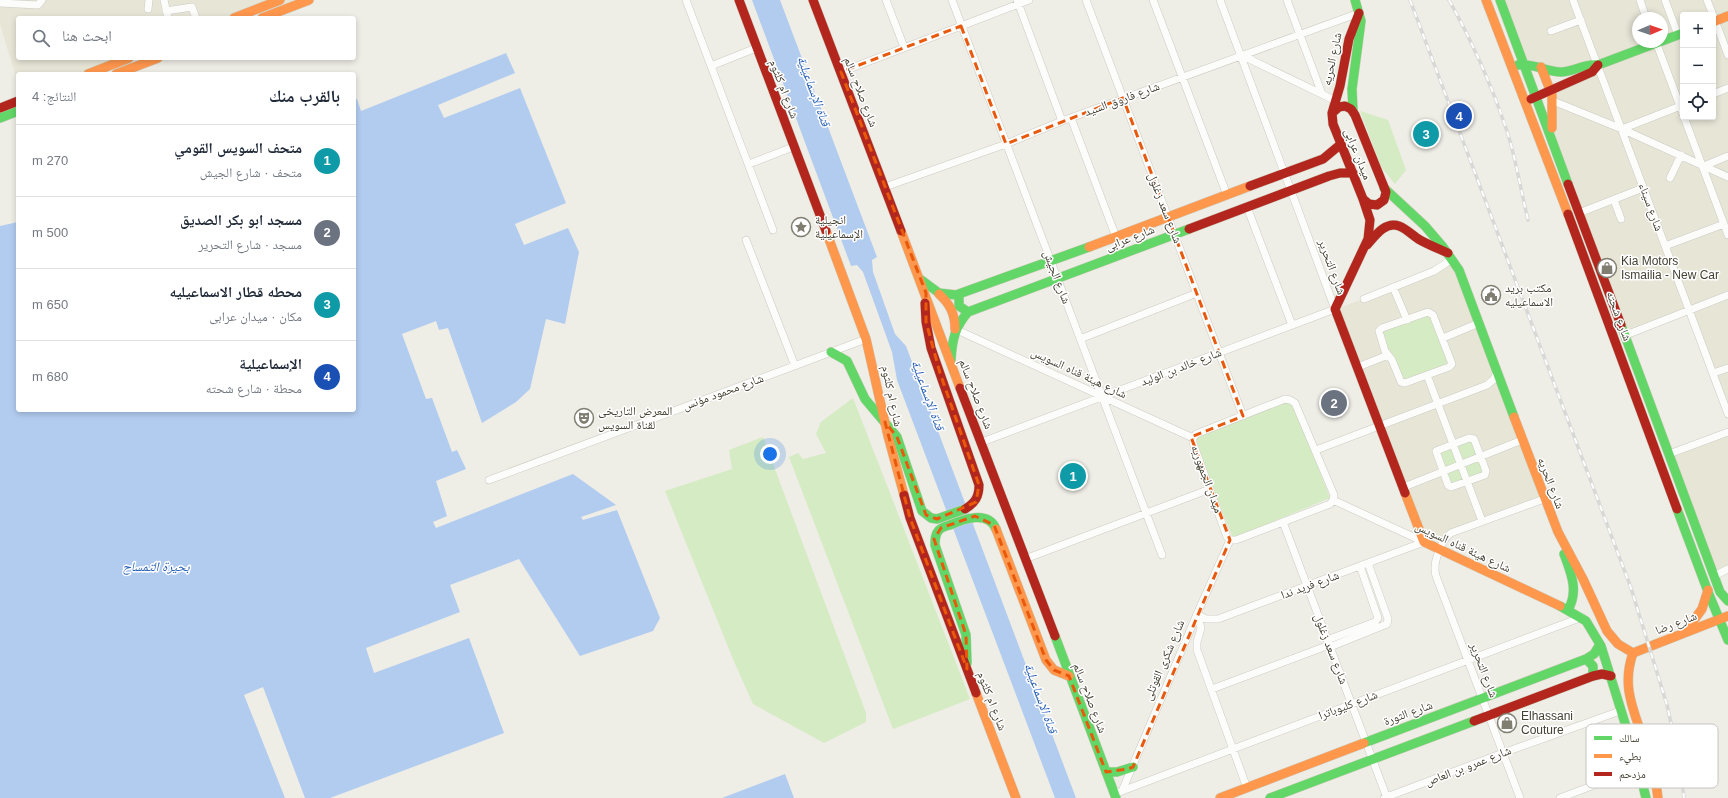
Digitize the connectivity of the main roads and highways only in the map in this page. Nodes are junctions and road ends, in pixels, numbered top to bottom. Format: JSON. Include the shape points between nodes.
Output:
{"nodes":[{"id":1,"x":280,"y":0,"type":"edge"},
{"id":2,"x":309,"y":0,"type":"edge"},
{"id":3,"x":739,"y":0,"type":"edge"},
{"id":4,"x":813,"y":0,"type":"edge"},
{"id":5,"x":1355,"y":0,"type":"edge"},
{"id":6,"x":1486,"y":0,"type":"edge"},
{"id":7,"x":1500,"y":0,"type":"edge"},
{"id":8,"x":260,"y":4,"type":"edge"},
{"id":9,"x":1359,"y":13,"type":"junction"},
{"id":10,"x":238,"y":16,"type":"edge"},
{"id":11,"x":267,"y":16,"type":"edge"},
{"id":12,"x":1728,"y":16,"type":"edge"},
{"id":13,"x":1716,"y":18,"type":"edge"},
{"id":14,"x":1680,"y":34,"type":"edge"},
{"id":15,"x":1668,"y":39,"type":"edge"},
{"id":16,"x":1642,"y":48,"type":"edge"},
{"id":17,"x":124,"y":60,"type":"edge"},
{"id":18,"x":153,"y":60,"type":"edge"},
{"id":19,"x":1524,"y":64,"type":"junction"},
{"id":20,"x":1598,"y":65,"type":"junction"},
{"id":21,"x":1541,"y":67,"type":"junction"},
{"id":22,"x":1512,"y":68,"type":"junction"},
{"id":23,"x":93,"y":72,"type":"edge"},
{"id":24,"x":121,"y":72,"type":"edge"},
{"id":25,"x":1551,"y":90,"type":"junction"},
{"id":26,"x":1537,"y":97,"type":"junction"},
{"id":27,"x":1524,"y":99,"type":"junction"},
{"id":28,"x":16,"y":102,"type":"edge"},
{"id":29,"x":0,"y":108,"type":"edge"},
{"id":30,"x":1353,"y":111,"type":"junction"},
{"id":31,"x":16,"y":112,"type":"edge"},
{"id":32,"x":1332,"y":113,"type":"junction"},
{"id":33,"x":0,"y":118,"type":"edge"},
{"id":34,"x":1552,"y":136,"type":"junction"},
{"id":35,"x":1341,"y":144,"type":"junction"},
{"id":36,"x":1353,"y":173,"type":"junction"},
{"id":37,"x":1384,"y":188,"type":"junction"},
{"id":38,"x":1363,"y":199,"type":"junction"},
{"id":39,"x":1365,"y":248,"type":"junction"},
{"id":40,"x":1450,"y":256,"type":"junction"},
{"id":41,"x":920,"y":279,"type":"junction"},
{"id":42,"x":926,"y":293,"type":"junction"},
{"id":43,"x":939,"y":294,"type":"junction"},
{"id":44,"x":959,"y":295,"type":"junction"},
{"id":45,"x":968,"y":312,"type":"junction"},
{"id":46,"x":955,"y":329,"type":"junction"},
{"id":47,"x":831,"y":352,"type":"road end"},
{"id":48,"x":951,"y":362,"type":"junction"},
{"id":49,"x":885,"y":422,"type":"junction"},
{"id":50,"x":1558,"y":532,"type":"junction"},
{"id":51,"x":1424,"y":542,"type":"joint"},
{"id":52,"x":1720,"y":592,"type":"junction"},
{"id":53,"x":1709,"y":594,"type":"junction"},
{"id":54,"x":1728,"y":601,"type":"edge"},
{"id":55,"x":1568,"y":610,"type":"junction"},
{"id":56,"x":1724,"y":618,"type":"edge"},
{"id":57,"x":1685,"y":632,"type":"junction"},
{"id":58,"x":1728,"y":640,"type":"edge"},
{"id":59,"x":1600,"y":646,"type":"junction"},
{"id":60,"x":1633,"y":653,"type":"junction"},
{"id":61,"x":1586,"y":659,"type":"junction"},
{"id":62,"x":967,"y":669,"type":"junction"},
{"id":63,"x":1069,"y":676,"type":"junction"},
{"id":64,"x":1593,"y":676,"type":"junction"},
{"id":65,"x":1611,"y":676,"type":"junction"},
{"id":66,"x":1629,"y":693,"type":"junction"},
{"id":67,"x":1617,"y":696,"type":"junction"},
{"id":68,"x":1624,"y":724,"type":"edge"},
{"id":69,"x":1638,"y":724,"type":"edge"},
{"id":70,"x":1133,"y":766,"type":"road end"},
{"id":71,"x":1106,"y":772,"type":"junction"},
{"id":72,"x":1644,"y":788,"type":"edge"},
{"id":73,"x":1656,"y":788,"type":"edge"},
{"id":74,"x":1117,"y":794,"type":"edge"},
{"id":75,"x":1016,"y":798,"type":"edge"},
{"id":76,"x":1220,"y":798,"type":"edge"},
{"id":77,"x":1270,"y":798,"type":"edge"},
{"id":78,"x":1646,"y":798,"type":"edge"},
{"id":79,"x":1658,"y":798,"type":"edge"}],
"edges":[{"from":1,"to":8,"type":"main road"},
{"from":2,"to":11,"type":"main road"},
{"from":3,"to":49,"type":"main road","name":"شارع ام كلثوم","via":[[866,339]]},
{"from":4,"to":41,"type":"main road","name":"شارع صلاح سالم"},
{"from":5,"to":9,"type":"main road","name":"شارع الحريه"},
{"from":6,"to":22,"type":"main road","name":"شارع شحته"},
{"from":7,"to":19,"type":"main road","name":"شارع شحته"},
{"from":8,"to":10,"type":"main road"},
{"from":9,"to":30,"type":"main road","name":"شارع الحريه","via":[[1360,30],[1352,89]]},
{"from":9,"to":32,"type":"main road","name":"شارع الحريه","via":[[1350,30],[1341,83]]},
{"from":12,"to":13,"type":"main road"},
{"from":14,"to":15,"type":"main road"},
{"from":16,"to":20,"type":"main road"},
{"from":17,"to":23,"type":"main road"},
{"from":18,"to":24,"type":"main road"},
{"from":19,"to":21,"type":"main road"},
{"from":19,"to":22,"type":"main road"},
{"from":19,"to":26,"type":"main road","name":"شارع شحته"},
{"from":20,"to":21,"type":"main road","via":[[1591,64],[1563,72]]},
{"from":20,"to":25,"type":"main road","via":[[1592,72]]},
{"from":21,"to":25,"type":"main road"},
{"from":22,"to":27,"type":"main road","name":"شارع شحته"},
{"from":25,"to":26,"type":"main road"},
{"from":25,"to":34,"type":"main road"},
{"from":26,"to":27,"type":"main road"},
{"from":26,"to":34,"type":"main road","name":"شارع شحته"},
{"from":27,"to":53,"type":"main road","name":"شارع شحته"},
{"from":28,"to":29,"type":"main road"},
{"from":30,"to":32,"type":"main road","name":"ميدان عرابى","via":[[1342,106]]},
{"from":30,"to":37,"type":"main road","name":"ميدان عرابى"},
{"from":31,"to":33,"type":"main road"},
{"from":32,"to":35,"type":"main road","name":"ميدان عرابى","via":[[1333,124]]},
{"from":34,"to":52,"type":"main road","name":"شارع شحته"},
{"from":35,"to":36,"type":"main road","name":"ميدان عرابى"},
{"from":35,"to":44,"type":"main road","name":"شارع عرابى","via":[[1323,159]]},
{"from":36,"to":38,"type":"main road","name":"ميدان عرابى"},
{"from":36,"to":45,"type":"main road","name":"شارع عرابى","via":[[1335,174]]},
{"from":37,"to":38,"type":"main road","name":"ميدان عرابى","via":[[1386,196],[1377,205],[1369,204]]},
{"from":37,"to":40,"type":"main road","name":"شارع الحريه","via":[[1432,232]]},
{"from":38,"to":39,"type":"main road","via":[[1370,220]]},
{"from":39,"to":40,"type":"main road","via":[[1380,230],[1395,225]]},
{"from":39,"to":51,"type":"main road","name":"شارع التحرير","via":[[1335,309]]},
{"from":40,"to":50,"type":"main road","name":"شارع الحريه","via":[[1464,282]]},
{"from":41,"to":42,"type":"main road","name":"شارع صلاح سالم"},
{"from":41,"to":43,"type":"main road"},
{"from":42,"to":48,"type":"main road","name":"شارع صلاح سالم"},
{"from":42,"to":49,"type":"main road","via":[[926,322],[931,348],[980,485],[979,496],[972,506],[936,519],[922,511],[900,444]]},
{"from":43,"to":44,"type":"main road","name":"شارع عرابى"},
{"from":43,"to":46,"type":"main road","via":[[948,302],[953,312]]},
{"from":44,"to":45,"type":"main road","via":[[959,306]]},
{"from":45,"to":46,"type":"main road"},
{"from":46,"to":48,"type":"main road"},
{"from":47,"to":49,"type":"main road","via":[[847,361],[864,399]]},
{"from":48,"to":63,"type":"main road","name":"شارع صلاح سالم"},
{"from":49,"to":62,"type":"main road","name":"شارع ام كلثوم","via":[[910,518]]},
{"from":50,"to":55,"type":"main road","via":[[1575,588],[1575,597]]},
{"from":50,"to":60,"type":"main road","name":"شارع الحريه","via":[[1607,630],[1618,644]]},
{"from":51,"to":55,"type":"main road","name":"شارع هيئة قناه السويس"},
{"from":52,"to":53,"type":"main road"},
{"from":52,"to":54,"type":"main road","name":"شارع شحته"},
{"from":53,"to":56,"type":"main road","name":"شارع شحته"},
{"from":53,"to":57,"type":"main road","via":[[1699,614]]},
{"from":55,"to":59,"type":"main road","name":"شارع هيئة قناه السويس","via":[[1582,617],[1590,626]]},
{"from":56,"to":57,"type":"main road","name":"شارع رضا"},
{"from":56,"to":58,"type":"main road","name":"شارع شحته"},
{"from":57,"to":60,"type":"main road","name":"شارع رضا"},
{"from":59,"to":61,"type":"main road","name":"شارع الثورة"},
{"from":59,"to":65,"type":"main road"},
{"from":60,"to":66,"type":"main road","via":[[1627,672]]},
{"from":61,"to":64,"type":"main road","via":[[1594,667]]},
{"from":61,"to":76,"type":"main road","name":"شارع الثورة"},
{"from":62,"to":63,"type":"main road","via":[[966,635],[935,545],[936,534],[941,528],[975,516],[994,525],[1046,660],[1054,670]]},
{"from":62,"to":75,"type":"main road","name":"شارع ام كلثوم"},
{"from":63,"to":71,"type":"main road","name":"شارع صلاح سالم"},
{"from":64,"to":65,"type":"main road"},
{"from":64,"to":77,"type":"main road"},
{"from":65,"to":67,"type":"main road"},
{"from":66,"to":67,"type":"main road"},
{"from":66,"to":69,"type":"main road"},
{"from":67,"to":68,"type":"main road"},
{"from":70,"to":71,"type":"main road","via":[[1117,772]]},
{"from":71,"to":74,"type":"main road","name":"شارع صلاح سالم"},
{"from":72,"to":78,"type":"main road"},
{"from":73,"to":79,"type":"main road"}]}
